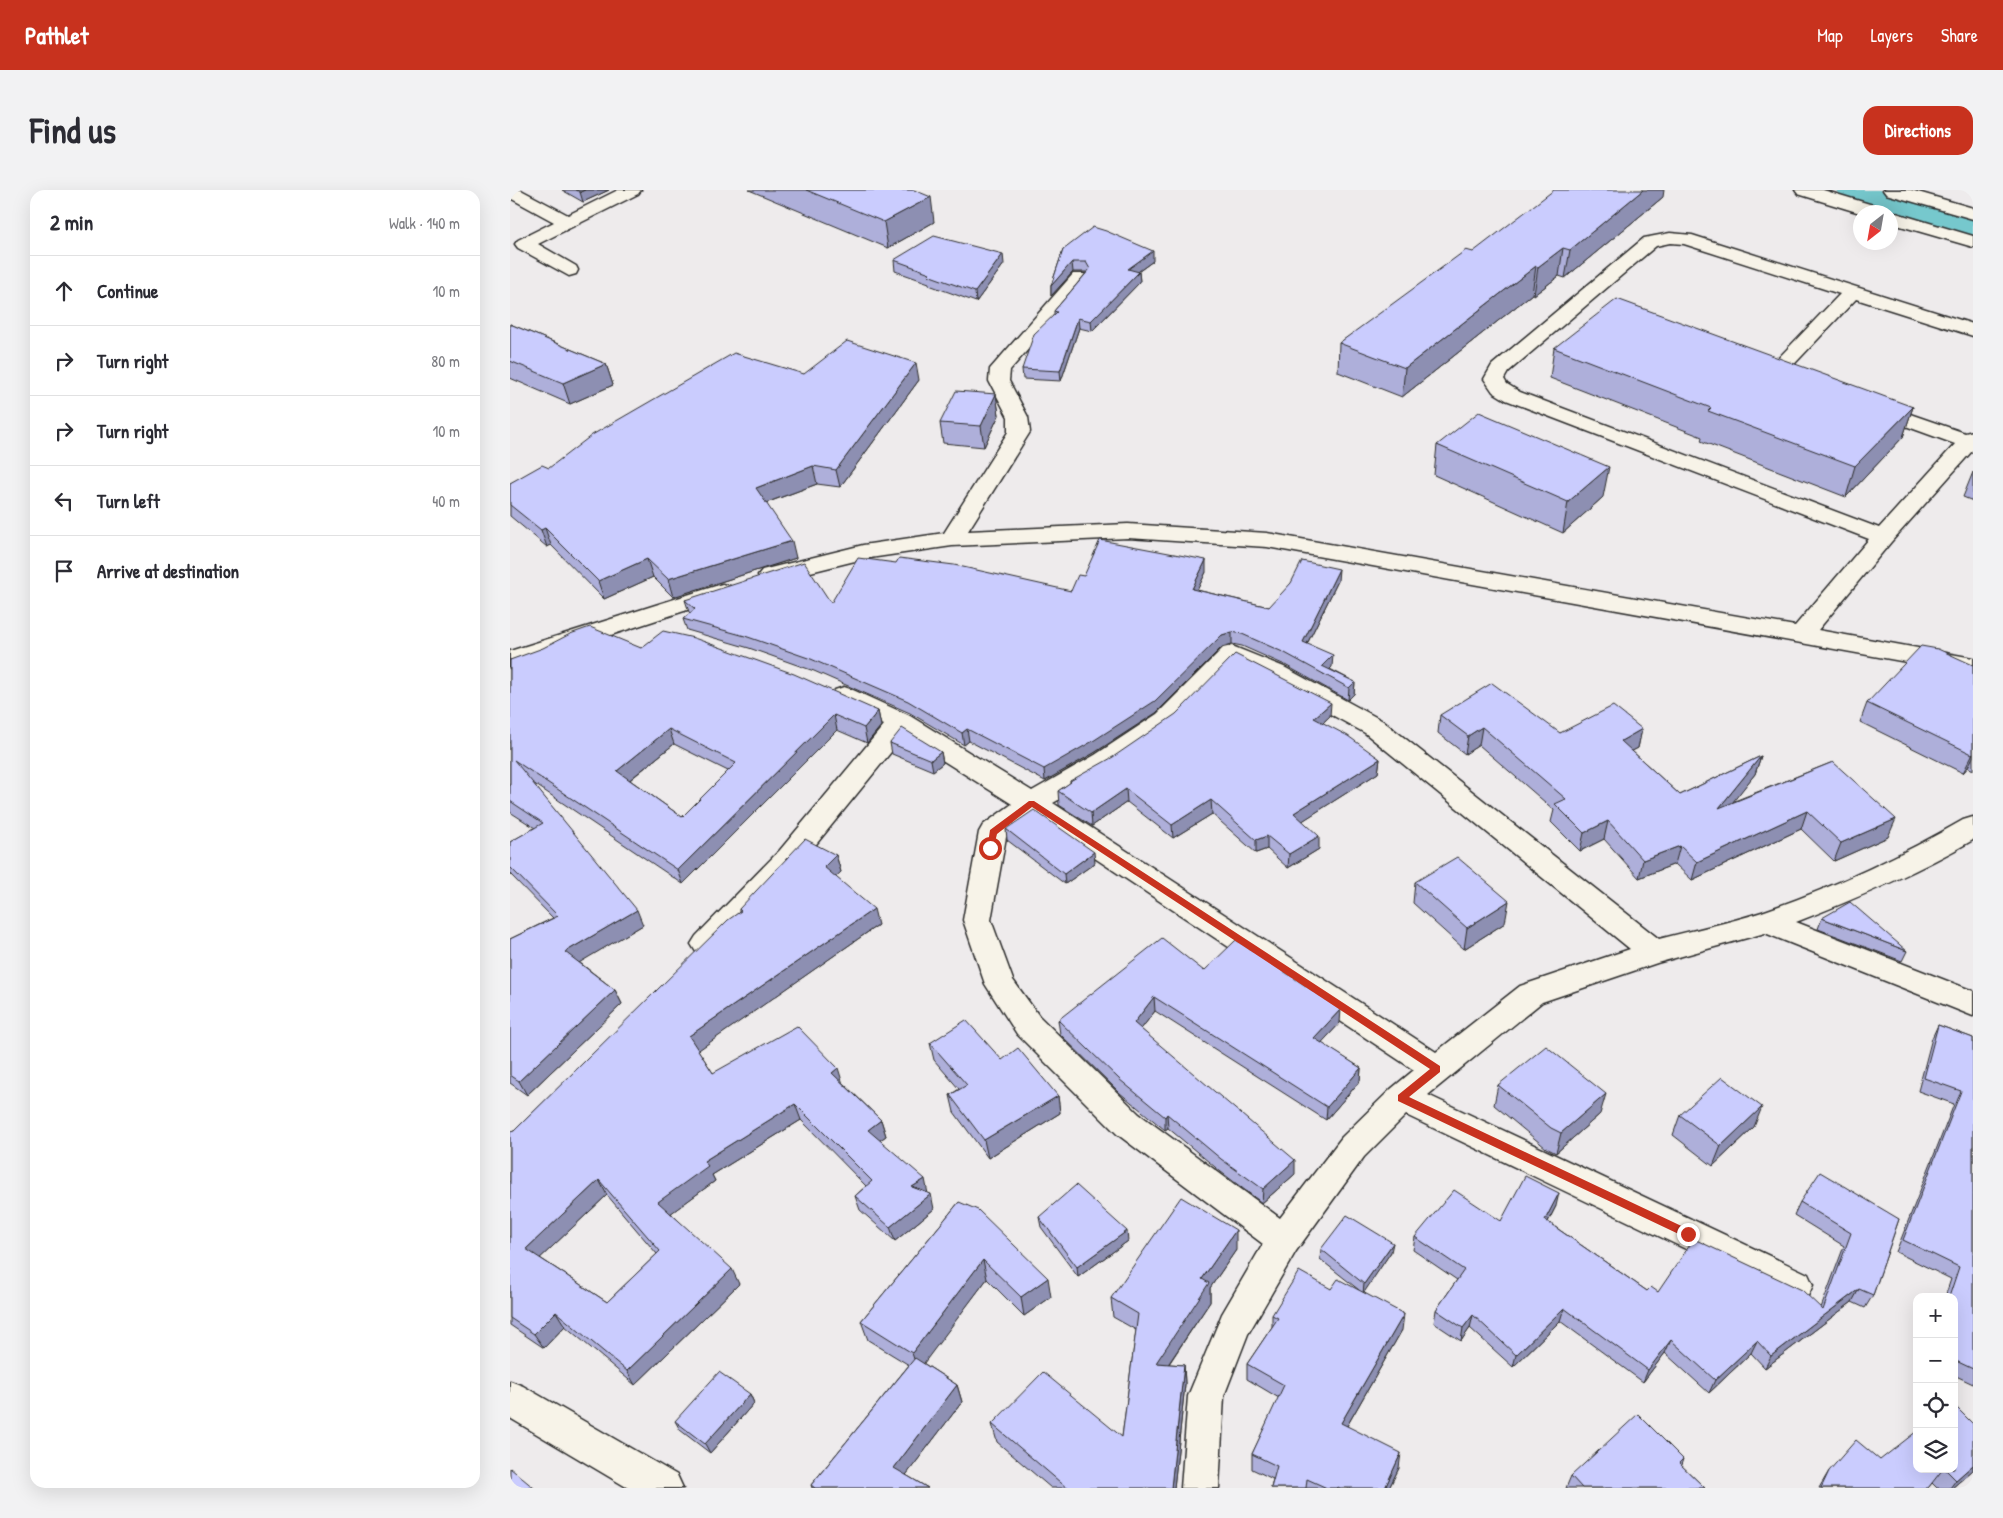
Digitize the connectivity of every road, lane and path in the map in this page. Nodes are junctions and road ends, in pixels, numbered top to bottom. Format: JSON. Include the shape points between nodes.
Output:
{"nodes":[{"id":1,"x":632,"y":190,"type":"edge"},
{"id":2,"x":1804,"y":190,"type":"edge"},
{"id":3,"x":1892,"y":190,"type":"edge"},
{"id":4,"x":510,"y":191,"type":"edge"},
{"id":5,"x":1854,"y":205,"type":"edge"},
{"id":6,"x":1973,"y":214,"type":"edge"},
{"id":7,"x":1898,"y":219,"type":"edge"},
{"id":8,"x":568,"y":222,"type":"junction"},
{"id":9,"x":1973,"y":242,"type":"edge"},
{"id":10,"x":569,"y":270,"type":"dead end"},
{"id":11,"x":1080,"y":278,"type":"edge"},
{"id":12,"x":1852,"y":292,"type":"junction"},
{"id":13,"x":1973,"y":330,"type":"edge"},
{"id":14,"x":1775,"y":373,"type":"edge"},
{"id":15,"x":1858,"y":402,"type":"edge"},
{"id":16,"x":1972,"y":441,"type":"edge"},
{"id":17,"x":1883,"y":537,"type":"junction"},
{"id":18,"x":952,"y":539,"type":"junction"},
{"id":19,"x":621,"y":625,"type":"junction"},
{"id":20,"x":1801,"y":635,"type":"junction"},
{"id":21,"x":668,"y":636,"type":"edge"},
{"id":22,"x":510,"y":660,"type":"edge"},
{"id":23,"x":1973,"y":666,"type":"edge"},
{"id":24,"x":825,"y":688,"type":"edge"},
{"id":25,"x":902,"y":722,"type":"junction"},
{"id":26,"x":1032,"y":803,"type":"junction"},
{"id":27,"x":1973,"y":827,"type":"edge"},
{"id":28,"x":1766,"y":922,"type":"junction"},
{"id":29,"x":1654,"y":952,"type":"junction"},
{"id":30,"x":689,"y":961,"type":"edge"},
{"id":31,"x":1973,"y":1004,"type":"edge"},
{"id":32,"x":1437,"y":1069,"type":"junction"},
{"id":33,"x":1402,"y":1098,"type":"junction"},
{"id":34,"x":1284,"y":1240,"type":"junction"},
{"id":35,"x":1796,"y":1285,"type":"edge"},
{"id":36,"x":510,"y":1398,"type":"edge"},
{"id":37,"x":664,"y":1488,"type":"edge"},
{"id":38,"x":1200,"y":1488,"type":"edge"}],
"edges":[{"from":1,"to":8,"type":"street"},
{"from":2,"to":5,"type":"street"},
{"from":3,"to":6,"type":"street"},
{"from":4,"to":8,"type":"street"},
{"from":7,"to":9,"type":"street"},
{"from":8,"to":10,"type":"street","via":[[524,244]]},
{"from":11,"to":18,"type":"street","via":[[1000,369],[999,381],[1018,417],[1019,432]]},
{"from":12,"to":13,"type":"street"},
{"from":12,"to":14,"type":"street"},
{"from":12,"to":17,"type":"street","via":[[1686,239],[1650,242],[1587,306],[1499,369],[1494,379],[1500,388],[1513,396]]},
{"from":15,"to":16,"type":"street"},
{"from":16,"to":17,"type":"street"},
{"from":17,"to":20,"type":"street"},
{"from":18,"to":19,"type":"street","via":[[863,552],[792,568]]},
{"from":18,"to":20,"type":"street","via":[[1128,531],[1267,540]]},
{"from":19,"to":21,"type":"street"},
{"from":19,"to":22,"type":"street"},
{"from":20,"to":23,"type":"street"},
{"from":24,"to":25,"type":"street"},
{"from":25,"to":26,"type":"street"},
{"from":25,"to":30,"type":"street","via":[[790,857]]},
{"from":26,"to":29,"type":"street","via":[[1104,762],[1166,720],[1232,654],[1276,673],[1374,727]]},
{"from":26,"to":32,"type":"street"},
{"from":26,"to":34,"type":"street","via":[[993,832],[984,878],[977,920],[1000,984],[1028,1024],[1128,1124]]},
{"from":27,"to":28,"type":"street","via":[[1918,859],[1855,888]]},
{"from":28,"to":29,"type":"street"},
{"from":28,"to":31,"type":"street"},
{"from":29,"to":32,"type":"street","via":[[1531,994]]},
{"from":32,"to":33,"type":"street"},
{"from":33,"to":34,"type":"street","via":[[1353,1147]]},
{"from":33,"to":35,"type":"street"},
{"from":34,"to":38,"type":"street","via":[[1234,1326],[1206,1396]]},
{"from":36,"to":37,"type":"street"}]}
